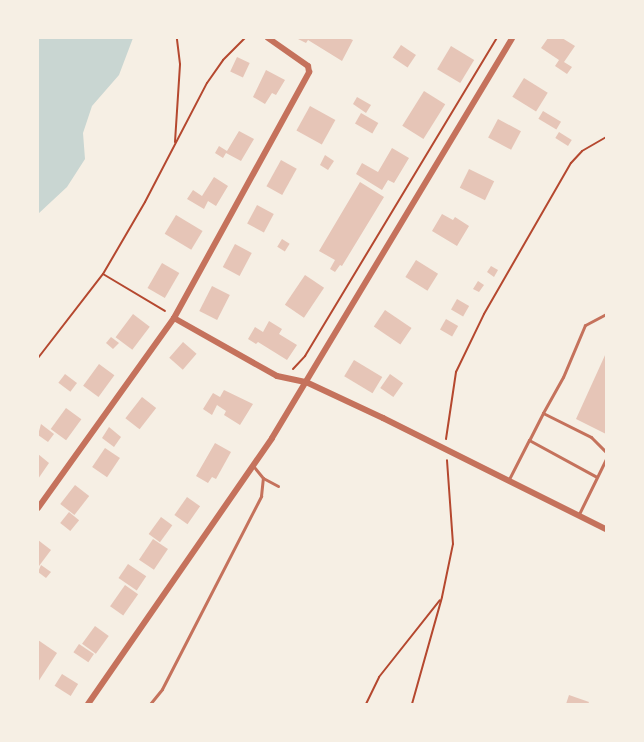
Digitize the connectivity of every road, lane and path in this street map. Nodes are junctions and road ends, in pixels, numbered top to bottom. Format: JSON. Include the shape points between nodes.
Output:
{"nodes":[{"id":1,"x":177,"y":38,"type":"edge"},
{"id":2,"x":245,"y":38,"type":"edge"},
{"id":3,"x":268,"y":38,"type":"edge"},
{"id":4,"x":497,"y":38,"type":"edge"},
{"id":5,"x":512,"y":38,"type":"edge"},
{"id":6,"x":606,"y":137,"type":"edge"},
{"id":7,"x":175,"y":144,"type":"junction"},
{"id":8,"x":103,"y":274,"type":"junction"},
{"id":9,"x":606,"y":314,"type":"edge"},
{"id":10,"x":174,"y":318,"type":"junction"},
{"id":11,"x":38,"y":358,"type":"edge"},
{"id":12,"x":275,"y":375,"type":"junction"},
{"id":13,"x":306,"y":382,"type":"junction"},
{"id":14,"x":543,"y":413,"type":"junction"},
{"id":15,"x":529,"y":440,"type":"junction"},
{"id":16,"x":445,"y":449,"type":"junction"},
{"id":17,"x":606,"y":452,"type":"edge"},
{"id":18,"x":606,"y":459,"type":"edge"},
{"id":19,"x":252,"y":466,"type":"junction"},
{"id":20,"x":597,"y":477,"type":"junction"},
{"id":21,"x":263,"y":478,"type":"junction"},
{"id":22,"x":508,"y":481,"type":"junction"},
{"id":23,"x":278,"y":486,"type":"dead end"},
{"id":24,"x":38,"y":508,"type":"edge"},
{"id":25,"x":578,"y":515,"type":"junction"},
{"id":26,"x":606,"y":529,"type":"edge"},
{"id":27,"x":442,"y":597,"type":"junction"},
{"id":28,"x":88,"y":705,"type":"edge"},
{"id":29,"x":150,"y":705,"type":"edge"},
{"id":30,"x":366,"y":705,"type":"edge"},
{"id":31,"x":412,"y":705,"type":"edge"}],
"edges":[{"from":1,"to":7,"type":"path","via":[[180,63]]},
{"from":2,"to":7,"type":"path","via":[[207,83]]},
{"from":3,"to":10,"type":"street","via":[[308,66],[309,72]]},
{"from":4,"to":12,"type":"path","via":[[300,365],[279,370]]},
{"from":5,"to":13,"type":"street"},
{"from":6,"to":16,"type":"path","via":[[571,163],[484,314],[456,372]]},
{"from":7,"to":8,"type":"path"},
{"from":8,"to":10,"type":"path"},
{"from":8,"to":11,"type":"path"},
{"from":9,"to":14,"type":"lane","via":[[585,325]]},
{"from":10,"to":12,"type":"street"},
{"from":10,"to":24,"type":"street"},
{"from":12,"to":13,"type":"street"},
{"from":13,"to":16,"type":"street"},
{"from":13,"to":19,"type":"street"},
{"from":14,"to":15,"type":"lane"},
{"from":14,"to":17,"type":"lane","via":[[591,437]]},
{"from":15,"to":20,"type":"lane"},
{"from":15,"to":22,"type":"lane"},
{"from":16,"to":22,"type":"street"},
{"from":16,"to":27,"type":"path","via":[[453,544]]},
{"from":18,"to":20,"type":"lane"},
{"from":19,"to":21,"type":"lane"},
{"from":19,"to":28,"type":"street"},
{"from":20,"to":25,"type":"lane"},
{"from":21,"to":23,"type":"lane"},
{"from":21,"to":29,"type":"lane","via":[[261,496],[249,521]]},
{"from":22,"to":25,"type":"street"},
{"from":25,"to":26,"type":"street"},
{"from":27,"to":30,"type":"path","via":[[379,677]]},
{"from":27,"to":31,"type":"path"}]}
